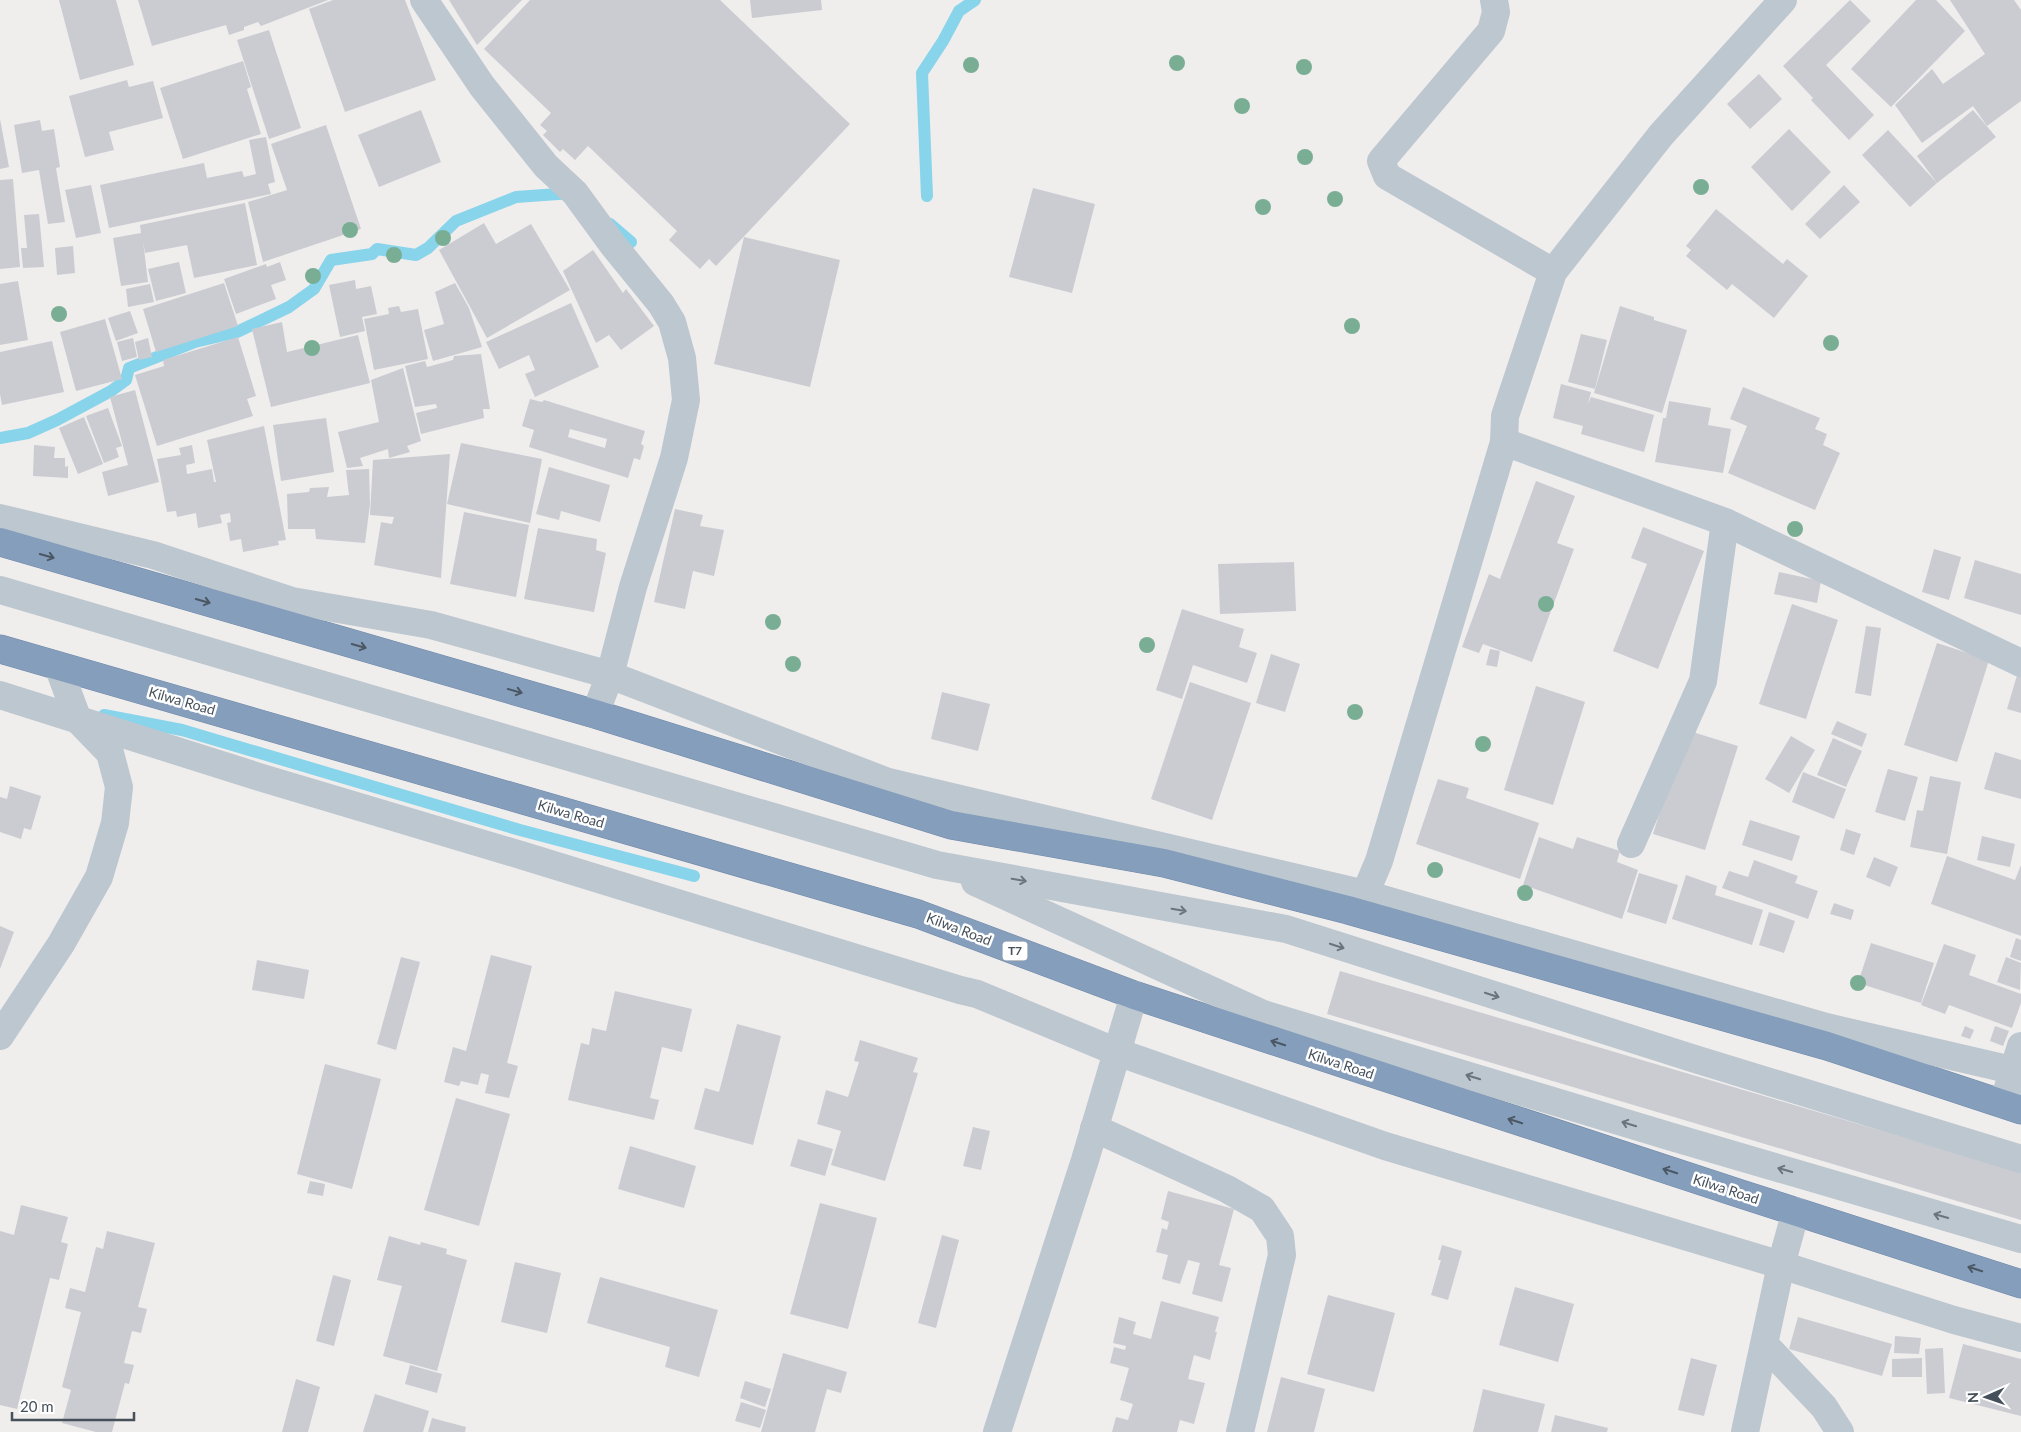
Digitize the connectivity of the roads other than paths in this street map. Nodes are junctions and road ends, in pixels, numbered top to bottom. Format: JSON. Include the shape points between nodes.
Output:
{"nodes":[{"id":1,"x":424,"y":0,"type":"edge"},
{"id":2,"x":1494,"y":0,"type":"edge"},
{"id":3,"x":1782,"y":0,"type":"edge"},
{"id":4,"x":1553,"y":272,"type":"junction"},
{"id":5,"x":1504,"y":442,"type":"junction"},
{"id":6,"x":0,"y":518,"type":"edge"},
{"id":7,"x":1725,"y":522,"type":"junction"},
{"id":8,"x":0,"y":542,"type":"edge"},
{"id":9,"x":0,"y":590,"type":"edge"},
{"id":10,"x":0,"y":649,"type":"edge"},
{"id":11,"x":2021,"y":663,"type":"edge"},
{"id":12,"x":58,"y":666,"type":"junction"},
{"id":13,"x":610,"y":676,"type":"junction"},
{"id":14,"x":0,"y":695,"type":"edge"},
{"id":15,"x":595,"y":714,"type":"junction"},
{"id":16,"x":78,"y":720,"type":"junction"},
{"id":17,"x":1631,"y":844,"type":"dead end"},
{"id":18,"x":937,"y":865,"type":"junction"},
{"id":19,"x":1357,"y":902,"type":"junction"},
{"id":20,"x":1134,"y":996,"type":"junction"},
{"id":21,"x":0,"y":1036,"type":"edge"},
{"id":22,"x":1117,"y":1052,"type":"junction"},
{"id":23,"x":2019,"y":1063,"type":"edge"},
{"id":24,"x":2012,"y":1107,"type":"edge"},
{"id":25,"x":1094,"y":1128,"type":"junction"},
{"id":26,"x":2021,"y":1159,"type":"edge"},
{"id":27,"x":1796,"y":1210,"type":"junction"},
{"id":28,"x":2021,"y":1239,"type":"edge"},
{"id":29,"x":1781,"y":1264,"type":"junction"},
{"id":30,"x":2021,"y":1284,"type":"edge"},
{"id":31,"x":2021,"y":1338,"type":"edge"},
{"id":32,"x":1765,"y":1345,"type":"junction"},
{"id":33,"x":997,"y":1432,"type":"edge"},
{"id":34,"x":1240,"y":1432,"type":"edge"},
{"id":35,"x":1745,"y":1432,"type":"edge"},
{"id":36,"x":1840,"y":1432,"type":"edge"}],
"edges":[{"from":1,"to":13,"type":"street","via":[[482,86],[546,166],[575,193],[661,304],[672,322],[682,358],[686,400],[674,458],[633,587]]},
{"from":2,"to":4,"type":"street","via":[[1496,12],[1491,31],[1381,161],[1387,176]]},
{"from":3,"to":4,"type":"street","via":[[1661,135]]},
{"from":4,"to":5,"type":"street","via":[[1505,416]]},
{"from":5,"to":7,"type":"street"},
{"from":5,"to":19,"type":"street","via":[[1379,861]]},
{"from":6,"to":13,"type":"street","via":[[153,556],[292,601],[431,625]]},
{"from":7,"to":11,"type":"street"},
{"from":7,"to":17,"type":"street","via":[[1703,681]]},
{"from":8,"to":15,"type":"highway","one_way":true},
{"from":9,"to":18,"type":"street"},
{"from":10,"to":12,"type":"highway","name":"Kilwa Road","number":"T7"},
{"from":12,"to":16,"type":"street"},
{"from":12,"to":20,"type":"highway","name":"Kilwa Road","number":"T7","via":[[918,914]]},
{"from":13,"to":15,"type":"street"},
{"from":13,"to":19,"type":"street","via":[[888,782]]},
{"from":14,"to":16,"type":"street"},
{"from":15,"to":19,"type":"highway","via":[[951,825]]},
{"from":16,"to":21,"type":"street","via":[[110,753],[119,787],[115,823],[99,877],[61,944]]},
{"from":16,"to":22,"type":"street","via":[[977,994]]},
{"from":18,"to":26,"type":"street","one_way":true,"via":[[1286,929]]},
{"from":28,"to":18,"type":"street","one_way":true,"via":[[1263,1014]]},
{"from":19,"to":23,"type":"street","via":[[1826,1027]]},
{"from":19,"to":24,"type":"highway","via":[[1827,1046]]},
{"from":20,"to":22,"type":"street"},
{"from":27,"to":20,"type":"highway","name":"Kilwa Road","number":"T7","one_way":true},
{"from":22,"to":25,"type":"street"},
{"from":22,"to":29,"type":"street","via":[[1385,1146]]},
{"from":23,"to":24,"type":"street"},
{"from":25,"to":33,"type":"street"},
{"from":25,"to":34,"type":"street","via":[[1227,1189],[1262,1209],[1280,1236],[1282,1255]]},
{"from":27,"to":29,"type":"street"},
{"from":30,"to":27,"type":"highway","name":"Kilwa Road","number":"T7","one_way":true},
{"from":29,"to":31,"type":"street","via":[[1954,1320]]},
{"from":29,"to":32,"type":"street"},
{"from":32,"to":35,"type":"street"},
{"from":32,"to":36,"type":"street","via":[[1824,1407]]}]}
